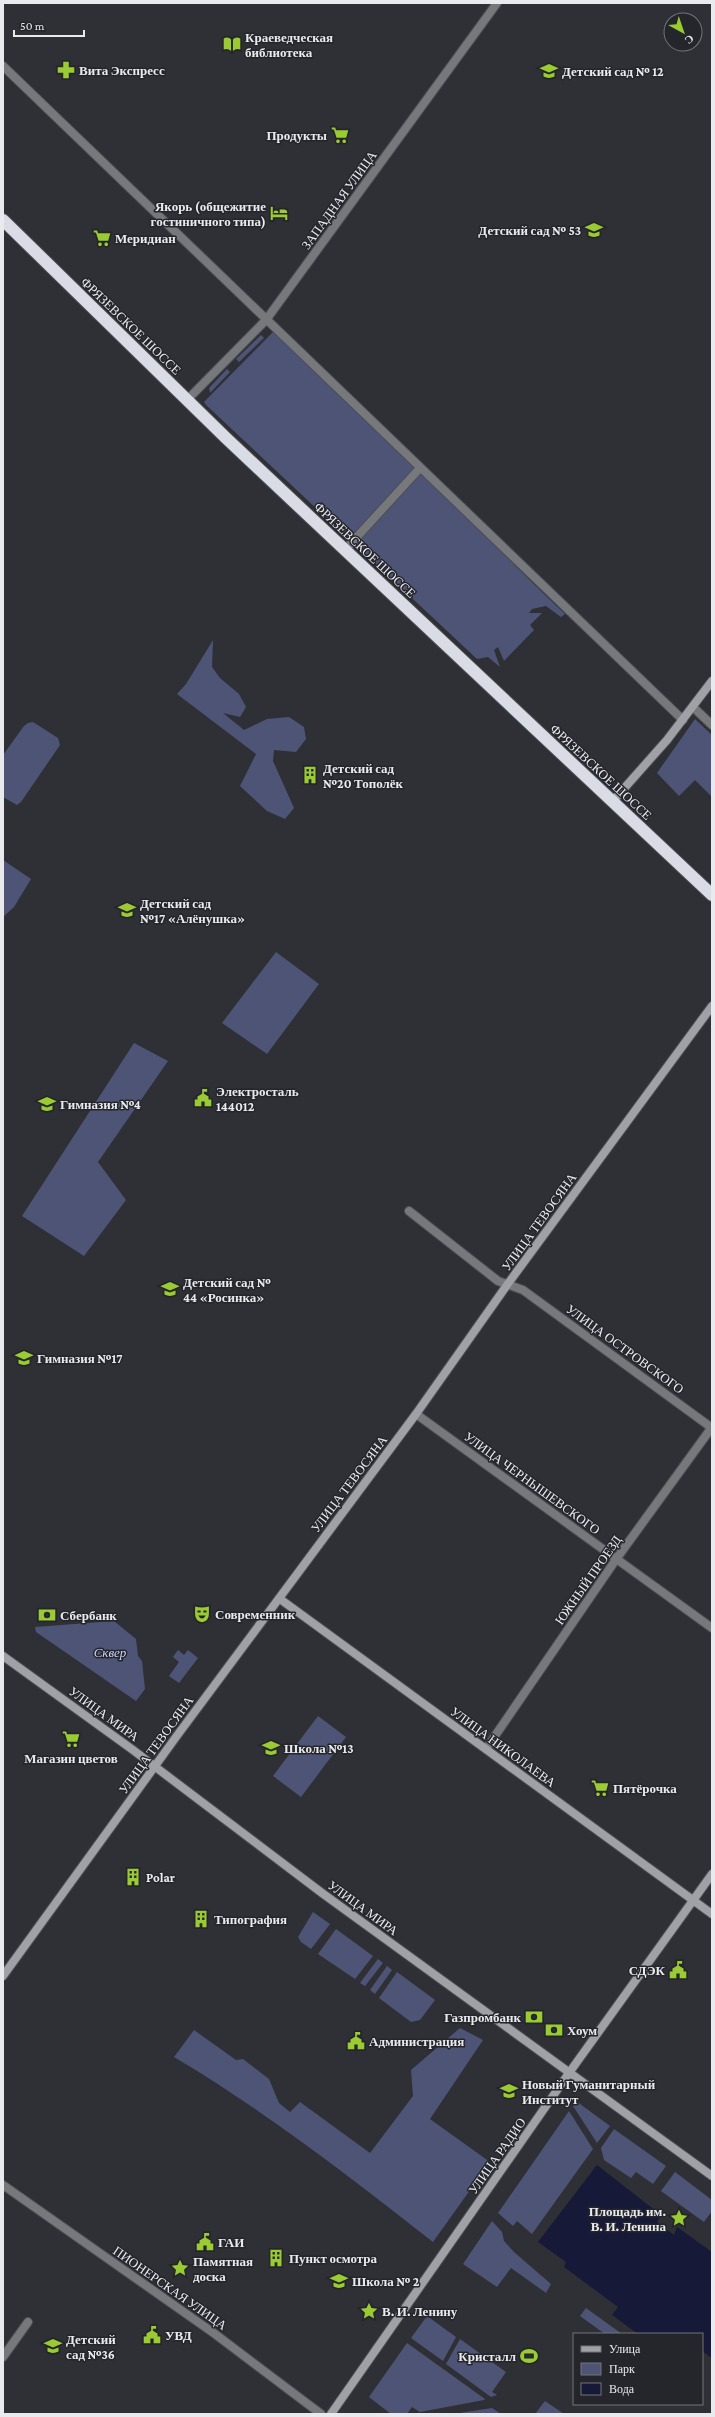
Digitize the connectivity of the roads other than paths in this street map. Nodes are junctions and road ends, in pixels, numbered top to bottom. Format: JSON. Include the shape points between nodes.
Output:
{"nodes":[{"id":1,"x":497,"y":3,"type":"edge"},
{"id":2,"x":3,"y":66,"type":"edge"},
{"id":3,"x":3,"y":220,"type":"edge"},
{"id":4,"x":266,"y":320,"type":"junction"},
{"id":5,"x":187,"y":400,"type":"junction"},
{"id":6,"x":420,"y":468,"type":"junction"},
{"id":7,"x":345,"y":550,"type":"junction"},
{"id":8,"x":712,"y":681,"type":"edge"},
{"id":9,"x":693,"y":707,"type":"junction"},
{"id":10,"x":683,"y":720,"type":"junction"},
{"id":11,"x":712,"y":725,"type":"edge"},
{"id":12,"x":612,"y":802,"type":"junction"},
{"id":13,"x":712,"y":895,"type":"edge"},
{"id":14,"x":712,"y":1006,"type":"edge"},
{"id":15,"x":409,"y":1211,"type":"dead end"},
{"id":16,"x":507,"y":1285,"type":"junction"},
{"id":17,"x":416,"y":1414,"type":"junction"},
{"id":18,"x":712,"y":1427,"type":"edge"},
{"id":19,"x":617,"y":1558,"type":"junction"},
{"id":20,"x":280,"y":1599,"type":"junction"},
{"id":21,"x":712,"y":1628,"type":"edge"},
{"id":22,"x":3,"y":1656,"type":"edge"},
{"id":23,"x":486,"y":1749,"type":"junction"},
{"id":24,"x":154,"y":1767,"type":"junction"},
{"id":25,"x":712,"y":1874,"type":"edge"},
{"id":26,"x":692,"y":1901,"type":"junction"},
{"id":27,"x":712,"y":1914,"type":"edge"},
{"id":28,"x":3,"y":1976,"type":"edge"},
{"id":29,"x":569,"y":2073,"type":"junction"},
{"id":30,"x":712,"y":2176,"type":"edge"},
{"id":31,"x":3,"y":2185,"type":"edge"},
{"id":32,"x":28,"y":2322,"type":"dead end"},
{"id":33,"x":3,"y":2357,"type":"edge"},
{"id":34,"x":321,"y":2414,"type":"edge"},
{"id":35,"x":331,"y":2414,"type":"edge"}],
"edges":[{"from":1,"to":4,"type":"street","name":"ЗАПАДНАЯ УЛИЦА"},
{"from":2,"to":4,"type":"street"},
{"from":3,"to":5,"type":"highway","name":"ФРЯЗЕВСКОЕ ШОССЕ"},
{"from":4,"to":5,"type":"street","name":"ЗАПАДНАЯ УЛИЦА"},
{"from":4,"to":6,"type":"street"},
{"from":5,"to":7,"type":"highway","name":"ФРЯЗЕВСКОЕ ШОССЕ"},
{"from":6,"to":7,"type":"street"},
{"from":6,"to":10,"type":"street"},
{"from":7,"to":12,"type":"highway","name":"ФРЯЗЕВСКОЕ ШОССЕ"},
{"from":8,"to":9,"type":"main road"},
{"from":9,"to":10,"type":"main road"},
{"from":9,"to":11,"type":"street"},
{"from":10,"to":12,"type":"main road"},
{"from":12,"to":13,"type":"highway","name":"ФРЯЗЕВСКОЕ ШОССЕ"},
{"from":14,"to":16,"type":"main road","name":"УЛИЦА ТЕВОСЯНА"},
{"from":15,"to":16,"type":"street","via":[[479,1267]]},
{"from":16,"to":17,"type":"main road","name":"УЛИЦА ТЕВОСЯНА"},
{"from":16,"to":18,"type":"street","name":"УЛИЦА ОСТРОВСКОГО","via":[[523,1290]]},
{"from":17,"to":19,"type":"street","name":"УЛИЦА ЧЕРНЫШЕВСКОГО"},
{"from":17,"to":20,"type":"main road","name":"УЛИЦА ТЕВОСЯНА"},
{"from":18,"to":19,"type":"street","name":"ЮЖНЫЙ ПРОЕЗД"},
{"from":19,"to":21,"type":"street","name":"УЛИЦА ЧЕРНЫШЕВСКОГО"},
{"from":19,"to":23,"type":"street","name":"ЮЖНЫЙ ПРОЕЗД"},
{"from":20,"to":23,"type":"main road","name":"УЛИЦА НИКОЛАЕВА"},
{"from":20,"to":24,"type":"main road","name":"УЛИЦА ТЕВОСЯНА"},
{"from":22,"to":24,"type":"main road","name":"УЛИЦА МИРА"},
{"from":23,"to":26,"type":"main road","name":"УЛИЦА НИКОЛАЕВА"},
{"from":24,"to":28,"type":"main road","name":"УЛИЦА ТЕВОСЯНА"},
{"from":24,"to":29,"type":"main road","name":"УЛИЦА МИРА"},
{"from":25,"to":26,"type":"main road","name":"УЛИЦА РАДИО"},
{"from":26,"to":27,"type":"main road","name":"УЛИЦА НИКОЛАЕВА"},
{"from":26,"to":29,"type":"main road","name":"УЛИЦА РАДИО"},
{"from":29,"to":30,"type":"main road","name":"УЛИЦА МИРА"},
{"from":29,"to":35,"type":"main road","name":"УЛИЦА РАДИО"},
{"from":31,"to":34,"type":"street","name":"ПИОНЕРСКАЯ УЛИЦА","via":[[215,2334]]},
{"from":32,"to":33,"type":"street"}]}
